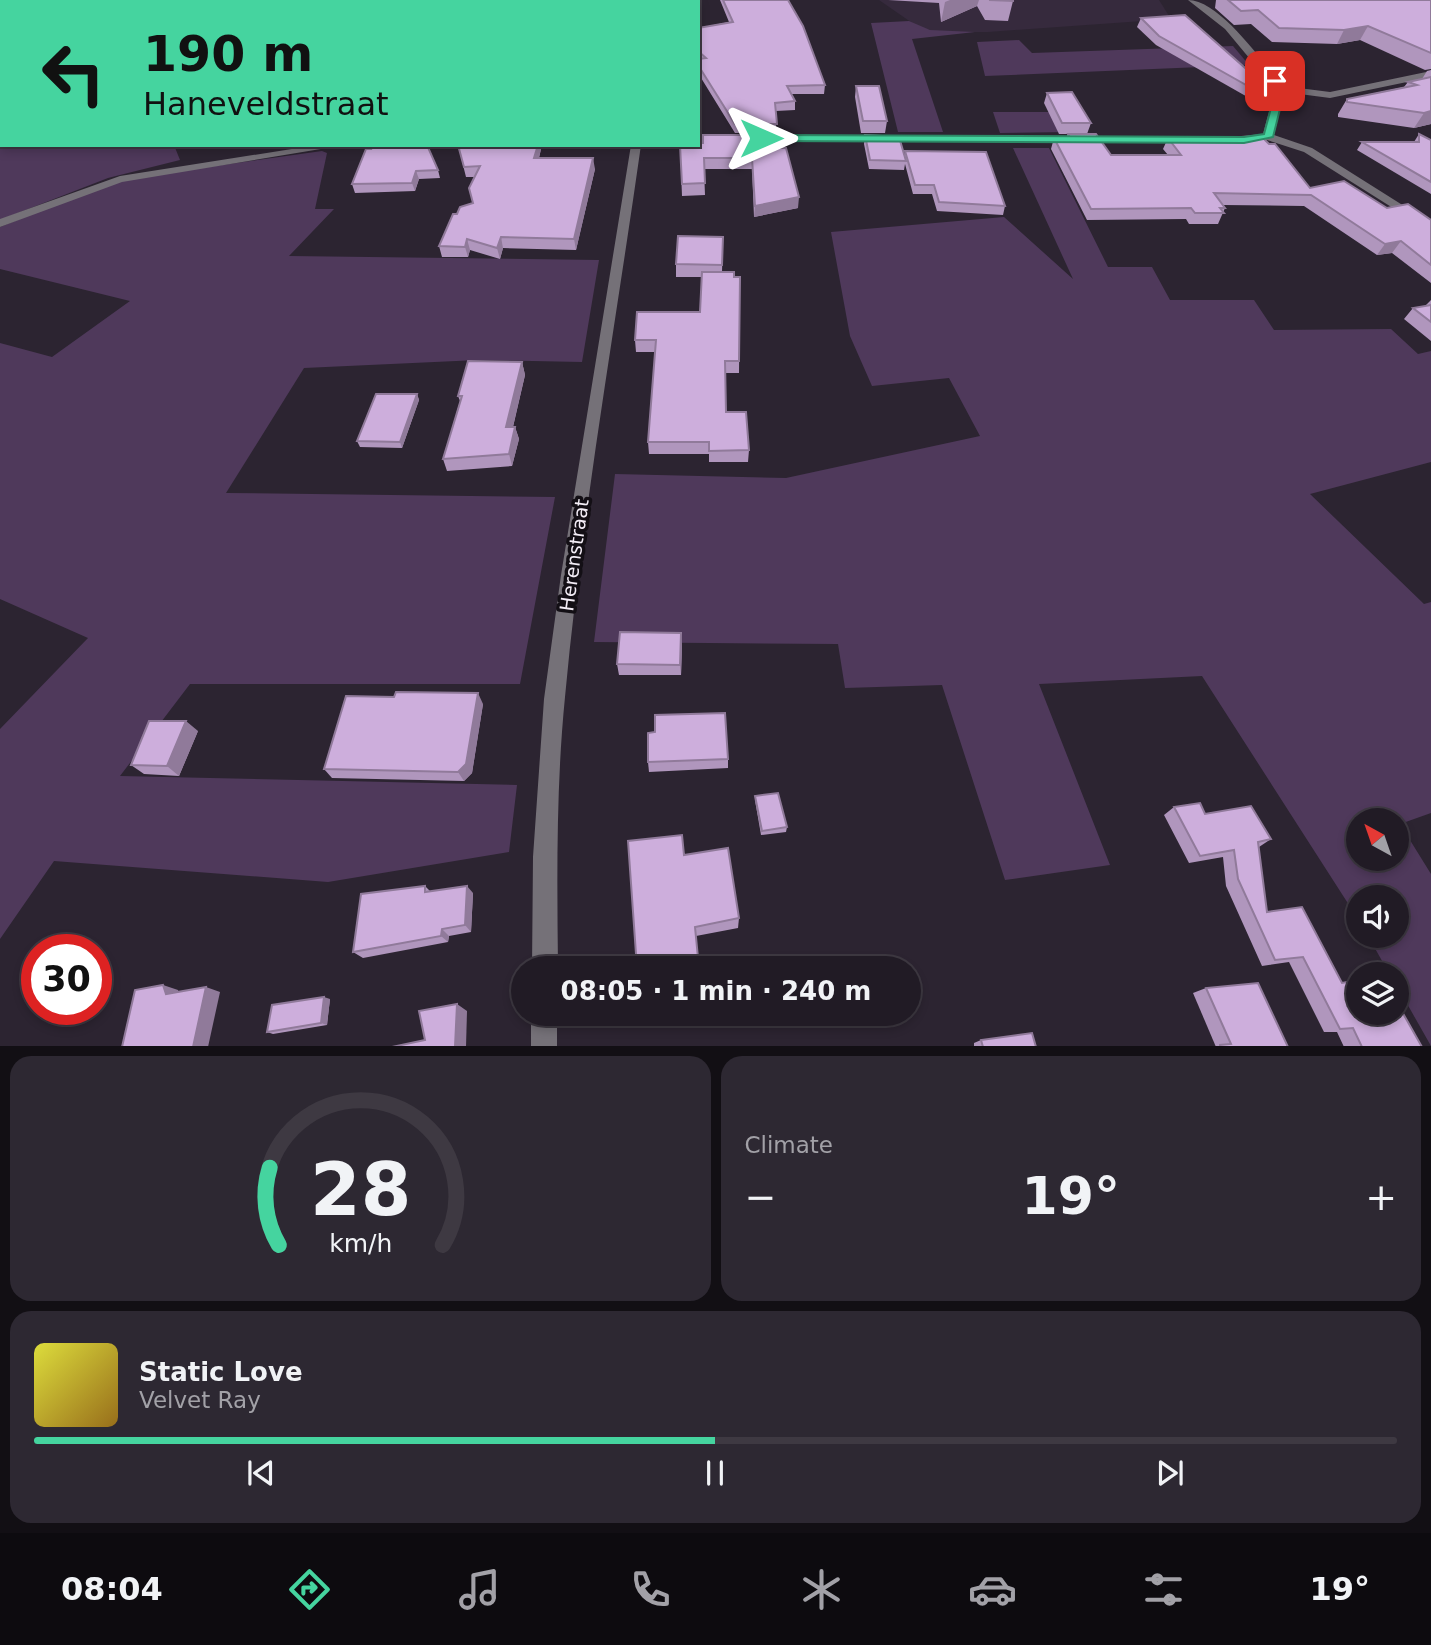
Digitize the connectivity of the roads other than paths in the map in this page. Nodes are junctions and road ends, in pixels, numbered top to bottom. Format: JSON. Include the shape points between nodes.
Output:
{"nodes":[{"id":1,"x":1192,"y":0,"type":"edge"},
{"id":2,"x":1431,"y":74,"type":"edge"},
{"id":3,"x":1280,"y":89,"type":"junction"},
{"id":4,"x":1268,"y":137,"type":"junction"},
{"id":5,"x":741,"y":138,"type":"edge"},
{"id":6,"x":1203,"y":139,"type":"edge"},
{"id":7,"x":1217,"y":140,"type":"edge"},
{"id":8,"x":327,"y":147,"type":"edge"},
{"id":9,"x":636,"y":147,"type":"edge"},
{"id":10,"x":0,"y":223,"type":"edge"},
{"id":11,"x":1431,"y":228,"type":"edge"},
{"id":12,"x":545,"y":956,"type":"edge"},
{"id":13,"x":544,"y":1026,"type":"edge"},
{"id":14,"x":544,"y":1046,"type":"edge"}],
"edges":[{"from":1,"to":3,"type":"street","via":[[1228,27]]},
{"from":2,"to":3,"type":"street","via":[[1331,95]]},
{"from":3,"to":4,"type":"street"},
{"from":4,"to":7,"type":"street"},
{"from":4,"to":11,"type":"street","via":[[1308,150]]},
{"from":5,"to":6,"type":"street"},
{"from":8,"to":10,"type":"street","via":[[120,178]]},
{"from":9,"to":12,"type":"street","name":"Herenstraat","via":[[554,699]]},
{"from":13,"to":14,"type":"street"}]}
